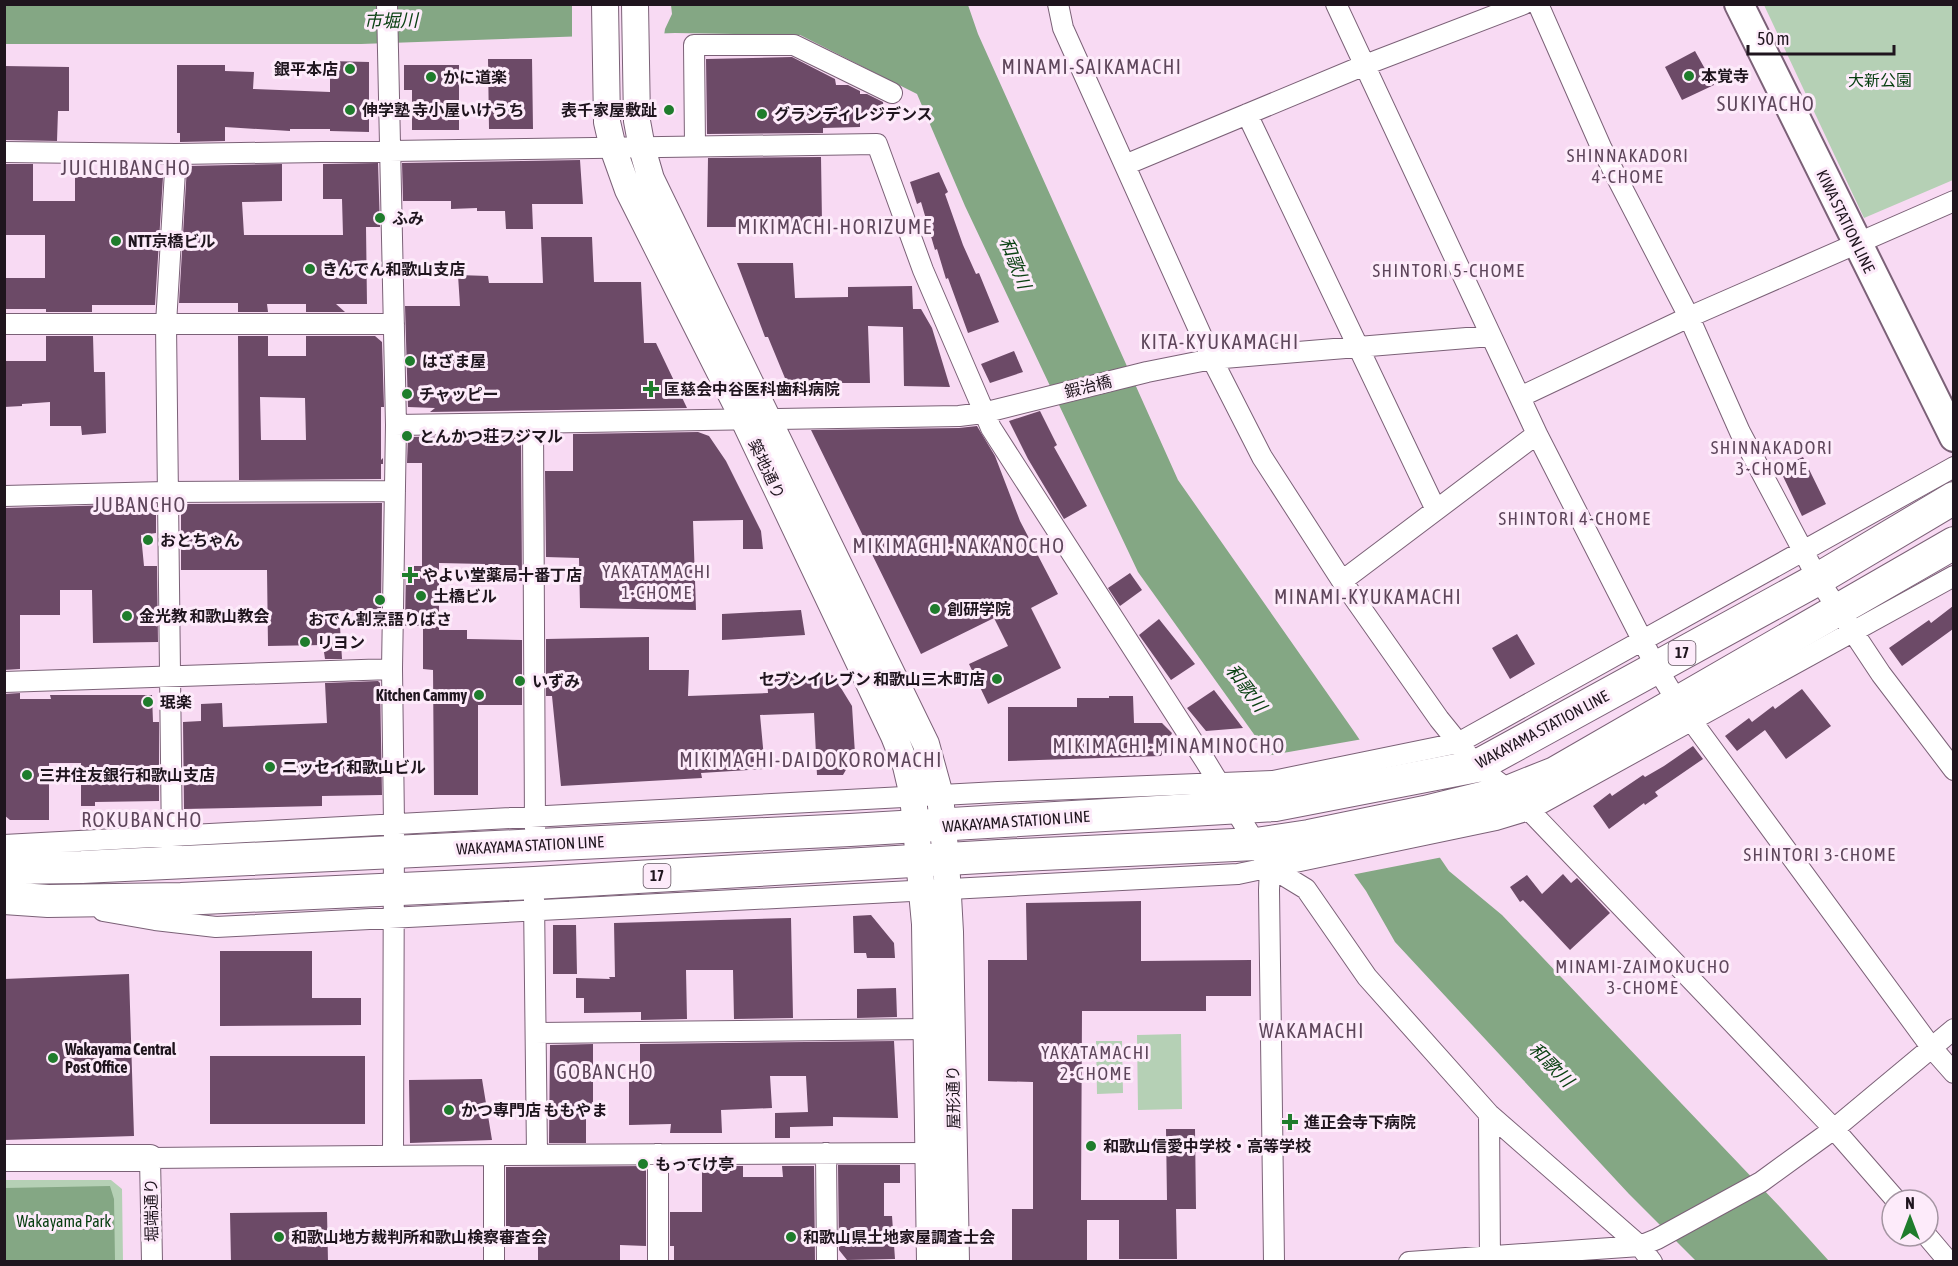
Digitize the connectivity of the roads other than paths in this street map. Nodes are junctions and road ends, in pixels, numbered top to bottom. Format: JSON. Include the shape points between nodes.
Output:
{"nodes":[{"id":1,"x":387,"y":4,"type":"edge"},
{"id":2,"x":605,"y":4,"type":"edge"},
{"id":3,"x":635,"y":4,"type":"edge"},
{"id":4,"x":1058,"y":4,"type":"edge"},
{"id":5,"x":1336,"y":4,"type":"edge"},
{"id":6,"x":1524,"y":4,"type":"edge"},
{"id":7,"x":1538,"y":4,"type":"edge"},
{"id":8,"x":1739,"y":4,"type":"edge"},
{"id":9,"x":1365,"y":65,"type":"junction"},
{"id":10,"x":892,"y":93,"type":"dead end"},
{"id":11,"x":1247,"y":114,"type":"junction"},
{"id":12,"x":695,"y":145,"type":"junction"},
{"id":13,"x":614,"y":148,"type":"junction"},
{"id":14,"x":642,"y":148,"type":"junction"},
{"id":15,"x":4,"y":152,"type":"edge"},
{"id":16,"x":390,"y":152,"type":"junction"},
{"id":17,"x":176,"y":154,"type":"junction"},
{"id":18,"x":1125,"y":165,"type":"junction"},
{"id":19,"x":1953,"y":201,"type":"edge"},
{"id":20,"x":1856,"y":244,"type":"junction"},
{"id":21,"x":1689,"y":317,"type":"junction"},
{"id":22,"x":4,"y":324,"type":"edge"},
{"id":23,"x":166,"y":324,"type":"junction"},
{"id":24,"x":394,"y":324,"type":"junction"},
{"id":25,"x":1491,"y":336,"type":"junction"},
{"id":26,"x":1359,"y":347,"type":"junction"},
{"id":27,"x":1212,"y":359,"type":"junction"},
{"id":28,"x":1520,"y":397,"type":"junction"},
{"id":29,"x":983,"y":413,"type":"junction"},
{"id":30,"x":755,"y":420,"type":"junction"},
{"id":31,"x":534,"y":423,"type":"junction"},
{"id":32,"x":396,"y":425,"type":"junction"},
{"id":33,"x":1538,"y":434,"type":"junction"},
{"id":34,"x":1953,"y":437,"type":"edge"},
{"id":35,"x":1953,"y":467,"type":"edge"},
{"id":36,"x":395,"y":491,"type":"junction"},
{"id":37,"x":166,"y":492,"type":"junction"},
{"id":38,"x":4,"y":496,"type":"edge"},
{"id":39,"x":1953,"y":498,"type":"edge"},
{"id":40,"x":1436,"y":510,"type":"junction"},
{"id":41,"x":1953,"y":543,"type":"edge"},
{"id":42,"x":1803,"y":551,"type":"junction"},
{"id":43,"x":1953,"y":576,"type":"edge"},
{"id":44,"x":1818,"y":579,"type":"junction"},
{"id":45,"x":1342,"y":581,"type":"junction"},
{"id":46,"x":1845,"y":621,"type":"junction"},
{"id":47,"x":1649,"y":654,"type":"junction"},
{"id":48,"x":392,"y":669,"type":"junction"},
{"id":49,"x":170,"y":677,"type":"junction"},
{"id":50,"x":4,"y":682,"type":"edge"},
{"id":51,"x":1684,"y":711,"type":"junction"},
{"id":52,"x":1468,"y":754,"type":"junction"},
{"id":53,"x":1953,"y":770,"type":"edge"},
{"id":54,"x":1227,"y":795,"type":"junction"},
{"id":55,"x":1520,"y":801,"type":"junction"},
{"id":56,"x":928,"y":811,"type":"junction"},
{"id":57,"x":535,"y":830,"type":"junction"},
{"id":58,"x":394,"y":838,"type":"junction"},
{"id":59,"x":4,"y":845,"type":"edge"},
{"id":60,"x":172,"y":849,"type":"junction"},
{"id":61,"x":1263,"y":856,"type":"junction"},
{"id":62,"x":4,"y":868,"type":"edge"},
{"id":63,"x":934,"y":875,"type":"junction"},
{"id":64,"x":534,"y":896,"type":"junction"},
{"id":65,"x":4,"y":898,"type":"edge"},
{"id":66,"x":394,"y":903,"type":"junction"},
{"id":67,"x":950,"y":932,"type":"joint"},
{"id":68,"x":924,"y":938,"type":"joint"},
{"id":69,"x":927,"y":1029,"type":"junction"},
{"id":70,"x":1953,"y":1029,"type":"edge"},
{"id":71,"x":537,"y":1033,"type":"junction"},
{"id":72,"x":1931,"y":1047,"type":"junction"},
{"id":73,"x":1953,"y":1073,"type":"edge"},
{"id":74,"x":1489,"y":1114,"type":"junction"},
{"id":75,"x":1834,"y":1129,"type":"junction"},
{"id":76,"x":826,"y":1153,"type":"junction"},
{"id":77,"x":928,"y":1153,"type":"junction"},
{"id":78,"x":537,"y":1154,"type":"junction"},
{"id":79,"x":658,"y":1154,"type":"junction"},
{"id":80,"x":393,"y":1155,"type":"junction"},
{"id":81,"x":494,"y":1155,"type":"junction"},
{"id":82,"x":4,"y":1158,"type":"edge"},
{"id":83,"x":150,"y":1158,"type":"junction"},
{"id":84,"x":1886,"y":1188,"type":"edge"},
{"id":85,"x":1648,"y":1242,"type":"junction"},
{"id":86,"x":1937,"y":1248,"type":"edge"},
{"id":87,"x":1490,"y":1259,"type":"edge"},
{"id":88,"x":152,"y":1262,"type":"edge"},
{"id":89,"x":494,"y":1262,"type":"edge"},
{"id":90,"x":658,"y":1262,"type":"edge"},
{"id":91,"x":827,"y":1262,"type":"edge"},
{"id":92,"x":930,"y":1262,"type":"edge"},
{"id":93,"x":956,"y":1262,"type":"edge"},
{"id":94,"x":1274,"y":1262,"type":"edge"},
{"id":95,"x":1409,"y":1262,"type":"edge"},
{"id":96,"x":1652,"y":1262,"type":"edge"},
{"id":97,"x":1949,"y":1262,"type":"edge"}],
"edges":[{"from":1,"to":16,"type":"street"},
{"from":2,"to":13,"type":"street","name":"築地通り","via":[[607,122]]},
{"from":3,"to":14,"type":"street","name":"築地通り","via":[[637,121]]},
{"from":4,"to":18,"type":"street","via":[[1062,28]]},
{"from":5,"to":9,"type":"street"},
{"from":6,"to":9,"type":"street"},
{"from":7,"to":21,"type":"street","via":[[1601,147]]},
{"from":8,"to":20,"type":"main road","name":"KIWA STATION LINE"},
{"from":9,"to":11,"type":"street"},
{"from":9,"to":25,"type":"street"},
{"from":10,"to":12,"type":"street","via":[[794,45],[694,45]]},
{"from":11,"to":18,"type":"street"},
{"from":11,"to":26,"type":"street"},
{"from":12,"to":14,"type":"street"},
{"from":12,"to":29,"type":"street","via":[[877,144],[922,270]]},
{"from":13,"to":14,"type":"street"},
{"from":13,"to":16,"type":"street"},
{"from":13,"to":30,"type":"street","name":"築地通り","via":[[628,190]]},
{"from":14,"to":30,"type":"street","name":"築地通り","via":[[651,179]]},
{"from":15,"to":17,"type":"street"},
{"from":16,"to":17,"type":"street"},
{"from":16,"to":24,"type":"street"},
{"from":17,"to":23,"type":"street"},
{"from":18,"to":27,"type":"street"},
{"from":19,"to":20,"type":"street"},
{"from":20,"to":21,"type":"street"},
{"from":20,"to":34,"type":"main road","name":"KIWA STATION LINE"},
{"from":21,"to":28,"type":"street"},
{"from":21,"to":42,"type":"street","via":[[1740,432]]},
{"from":22,"to":23,"type":"street"},
{"from":23,"to":24,"type":"street"},
{"from":23,"to":37,"type":"street"},
{"from":24,"to":32,"type":"street"},
{"from":25,"to":26,"type":"street","name":"鍜治橋"},
{"from":25,"to":28,"type":"street"},
{"from":26,"to":27,"type":"street","name":"鍜治橋"},
{"from":26,"to":40,"type":"street"},
{"from":27,"to":29,"type":"street","name":"鍜治橋"},
{"from":27,"to":45,"type":"street","via":[[1262,457]]},
{"from":28,"to":33,"type":"street"},
{"from":29,"to":30,"type":"street","name":"鍜治橋"},
{"from":29,"to":54,"type":"street"},
{"from":30,"to":31,"type":"street","name":"鍜治橋"},
{"from":30,"to":56,"type":"street","name":"築地通り"},
{"from":31,"to":32,"type":"street","name":"鍜治橋"},
{"from":31,"to":57,"type":"street"},
{"from":32,"to":36,"type":"street"},
{"from":33,"to":40,"type":"street"},
{"from":33,"to":47,"type":"street"},
{"from":35,"to":42,"type":"street"},
{"from":36,"to":37,"type":"street"},
{"from":36,"to":48,"type":"street"},
{"from":37,"to":38,"type":"street"},
{"from":37,"to":49,"type":"street"},
{"from":39,"to":44,"type":"main road","name":"WAKAYAMA STATION LINE","number":"17"},
{"from":40,"to":45,"type":"street"},
{"from":41,"to":46,"type":"main road","name":"WAKAYAMA STATION LINE","number":"17"},
{"from":42,"to":44,"type":"street"},
{"from":42,"to":47,"type":"street"},
{"from":43,"to":46,"type":"street"},
{"from":44,"to":46,"type":"street"},
{"from":44,"to":47,"type":"main road","name":"WAKAYAMA STATION LINE","number":"17"},
{"from":45,"to":52,"type":"street"},
{"from":46,"to":51,"type":"main road","name":"WAKAYAMA STATION LINE","number":"17"},
{"from":46,"to":53,"type":"street"},
{"from":47,"to":51,"type":"street"},
{"from":47,"to":52,"type":"main road","name":"WAKAYAMA STATION LINE","number":"17"},
{"from":48,"to":49,"type":"street"},
{"from":48,"to":58,"type":"street"},
{"from":49,"to":50,"type":"street"},
{"from":49,"to":60,"type":"street"},
{"from":51,"to":55,"type":"main road","name":"WAKAYAMA STATION LINE","number":"17","via":[[1555,773]]},
{"from":51,"to":72,"type":"street"},
{"from":52,"to":54,"type":"main road","name":"WAKAYAMA STATION LINE","number":"17","via":[[1280,792]]},
{"from":52,"to":55,"type":"street"},
{"from":54,"to":56,"type":"main road","name":"WAKAYAMA STATION LINE","number":"17"},
{"from":54,"to":61,"type":"street"},
{"from":55,"to":61,"type":"main road","name":"WAKAYAMA STATION LINE","number":"17"},
{"from":55,"to":75,"type":"street"},
{"from":56,"to":57,"type":"main road","name":"WAKAYAMA STATION LINE","number":"17"},
{"from":56,"to":63,"type":"street","name":"築地通り"},
{"from":57,"to":58,"type":"main road","name":"WAKAYAMA STATION LINE","number":"17"},
{"from":58,"to":60,"type":"main road","name":"WAKAYAMA STATION LINE","number":"17"},
{"from":58,"to":66,"type":"street"},
{"from":59,"to":60,"type":"street"},
{"from":60,"to":62,"type":"main road","name":"WAKAYAMA STATION LINE","number":"17","via":[[82,867]]},
{"from":61,"to":63,"type":"main road","name":"WAKAYAMA STATION LINE","number":"17"},
{"from":61,"to":74,"type":"street","via":[[1306,889],[1367,976]]},
{"from":61,"to":94,"type":"street","via":[[1269,890]]},
{"from":63,"to":64,"type":"main road","name":"WAKAYAMA STATION LINE","number":"17"},
{"from":63,"to":67,"type":"street","name":"築地通り"},
{"from":63,"to":68,"type":"street","name":"築地通り"},
{"from":64,"to":66,"type":"main road","name":"WAKAYAMA STATION LINE","number":"17"},
{"from":64,"to":71,"type":"street"},
{"from":65,"to":66,"type":"main road","name":"WAKAYAMA STATION LINE","number":"17"},
{"from":66,"to":80,"type":"street"},
{"from":67,"to":93,"type":"street","name":"屋形通り"},
{"from":68,"to":69,"type":"street","name":"屋形通り"},
{"from":69,"to":71,"type":"street"},
{"from":69,"to":77,"type":"street","name":"屋形通り"},
{"from":70,"to":72,"type":"street"},
{"from":71,"to":78,"type":"street"},
{"from":72,"to":73,"type":"street"},
{"from":72,"to":75,"type":"street"},
{"from":74,"to":85,"type":"street"},
{"from":74,"to":87,"type":"street"},
{"from":75,"to":84,"type":"street"},
{"from":75,"to":85,"type":"street","via":[[1761,1182]]},
{"from":76,"to":77,"type":"street"},
{"from":76,"to":79,"type":"street"},
{"from":76,"to":91,"type":"street"},
{"from":77,"to":92,"type":"street","name":"屋形通り"},
{"from":78,"to":79,"type":"street"},
{"from":78,"to":81,"type":"street"},
{"from":79,"to":90,"type":"street"},
{"from":80,"to":81,"type":"street"},
{"from":80,"to":83,"type":"street"},
{"from":81,"to":89,"type":"street"},
{"from":82,"to":83,"type":"street"},
{"from":83,"to":88,"type":"street","name":"堀端通り"},
{"from":85,"to":87,"type":"street"},
{"from":85,"to":96,"type":"street"},
{"from":86,"to":97,"type":"street"},
{"from":87,"to":95,"type":"street"}]}
